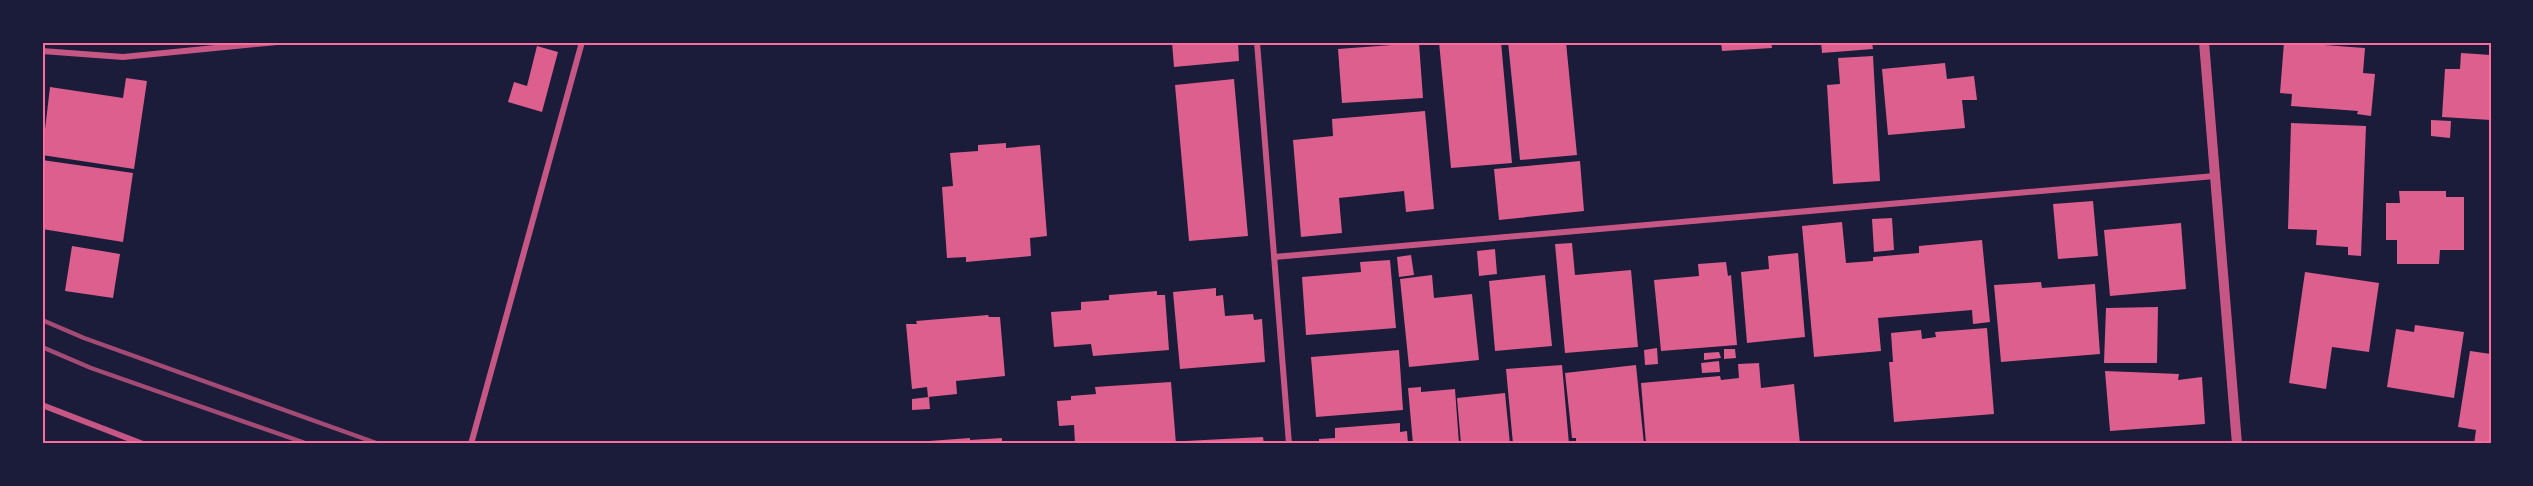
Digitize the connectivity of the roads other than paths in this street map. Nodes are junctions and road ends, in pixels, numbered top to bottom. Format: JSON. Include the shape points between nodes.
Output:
{"nodes":[{"id":1,"x":276,"y":42,"type":"edge"},
{"id":2,"x":582,"y":42,"type":"edge"},
{"id":3,"x":1257,"y":42,"type":"edge"},
{"id":4,"x":2204,"y":42,"type":"edge"},
{"id":5,"x":42,"y":51,"type":"edge"},
{"id":6,"x":2215,"y":176,"type":"junction"},
{"id":7,"x":1274,"y":257,"type":"junction"},
{"id":8,"x":42,"y":405,"type":"edge"},
{"id":9,"x":143,"y":444,"type":"edge"},
{"id":10,"x":471,"y":444,"type":"edge"},
{"id":11,"x":1289,"y":444,"type":"edge"},
{"id":12,"x":2237,"y":444,"type":"edge"}],
"edges":[{"from":1,"to":5,"type":"street","via":[[123,57]]},
{"from":2,"to":10,"type":"street"},
{"from":3,"to":7,"type":"street"},
{"from":4,"to":6,"type":"street"},
{"from":6,"to":7,"type":"street"},
{"from":6,"to":12,"type":"street"},
{"from":7,"to":11,"type":"street"},
{"from":8,"to":9,"type":"street"}]}
